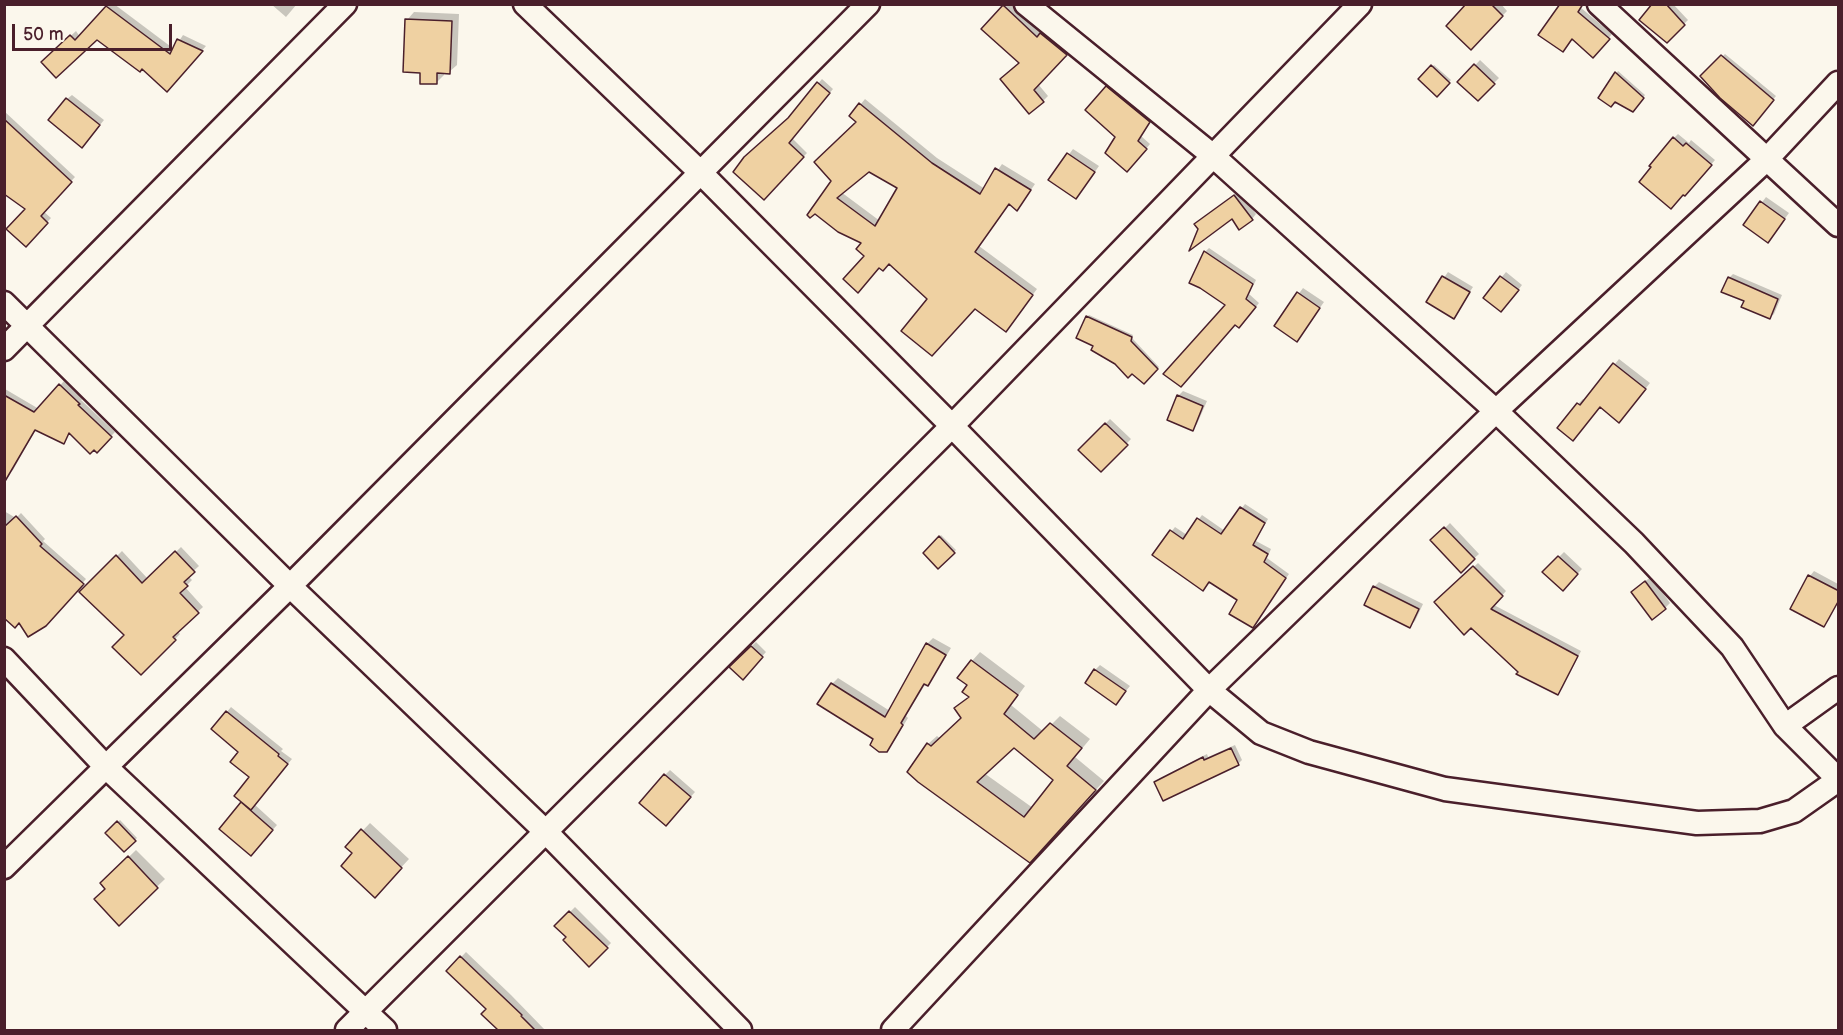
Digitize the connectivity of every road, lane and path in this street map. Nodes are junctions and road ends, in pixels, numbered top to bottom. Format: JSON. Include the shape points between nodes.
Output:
{"nodes":[{"id":1,"x":345,"y":4,"type":"edge"},
{"id":2,"x":525,"y":4,"type":"edge"},
{"id":3,"x":868,"y":4,"type":"edge"},
{"id":4,"x":1026,"y":4,"type":"edge"},
{"id":5,"x":1360,"y":4,"type":"edge"},
{"id":6,"x":1599,"y":4,"type":"edge"},
{"id":7,"x":1839,"y":83,"type":"edge"},
{"id":8,"x":1212,"y":155,"type":"junction"},
{"id":9,"x":1767,"y":159,"type":"junction"},
{"id":10,"x":701,"y":173,"type":"junction"},
{"id":11,"x":1839,"y":225,"type":"edge"},
{"id":12,"x":4,"y":303,"type":"edge"},
{"id":13,"x":28,"y":326,"type":"junction"},
{"id":14,"x":4,"y":349,"type":"edge"},
{"id":15,"x":1496,"y":411,"type":"junction"},
{"id":16,"x":952,"y":426,"type":"junction"},
{"id":17,"x":290,"y":586,"type":"junction"},
{"id":18,"x":4,"y":660,"type":"edge"},
{"id":19,"x":1839,"y":688,"type":"edge"},
{"id":20,"x":1209,"y":690,"type":"junction"},
{"id":21,"x":1785,"y":726,"type":"junction"},
{"id":22,"x":106,"y":767,"type":"junction"},
{"id":23,"x":1839,"y":780,"type":"edge"},
{"id":24,"x":545,"y":831,"type":"junction"},
{"id":25,"x":4,"y":867,"type":"edge"},
{"id":26,"x":365,"y":1013,"type":"junction"},
{"id":27,"x":347,"y":1030,"type":"edge"},
{"id":28,"x":385,"y":1030,"type":"edge"},
{"id":29,"x":740,"y":1030,"type":"edge"},
{"id":30,"x":893,"y":1030,"type":"edge"}],
"edges":[{"from":1,"to":13,"type":"street"},
{"from":2,"to":10,"type":"street"},
{"from":3,"to":10,"type":"street"},
{"from":4,"to":8,"type":"street"},
{"from":5,"to":8,"type":"street"},
{"from":6,"to":9,"type":"street"},
{"from":7,"to":9,"type":"street"},
{"from":8,"to":15,"type":"street"},
{"from":8,"to":16,"type":"street"},
{"from":9,"to":11,"type":"street"},
{"from":9,"to":15,"type":"street"},
{"from":10,"to":16,"type":"street"},
{"from":10,"to":17,"type":"street"},
{"from":12,"to":13,"type":"street"},
{"from":13,"to":14,"type":"street"},
{"from":13,"to":17,"type":"street"},
{"from":15,"to":20,"type":"street"},
{"from":15,"to":21,"type":"street","via":[[1634,543],[1732,647]]},
{"from":16,"to":20,"type":"street"},
{"from":16,"to":24,"type":"street"},
{"from":17,"to":22,"type":"street"},
{"from":17,"to":24,"type":"street"},
{"from":18,"to":22,"type":"street"},
{"from":19,"to":21,"type":"street"},
{"from":20,"to":23,"type":"street","via":[[1261,733],[1309,752],[1445,789],[1697,823],[1760,821],[1794,811]]},
{"from":20,"to":30,"type":"street"},
{"from":21,"to":23,"type":"street"},
{"from":22,"to":25,"type":"street"},
{"from":22,"to":26,"type":"street"},
{"from":24,"to":26,"type":"street"},
{"from":24,"to":29,"type":"street"},
{"from":26,"to":27,"type":"street"},
{"from":26,"to":28,"type":"street"}]}
